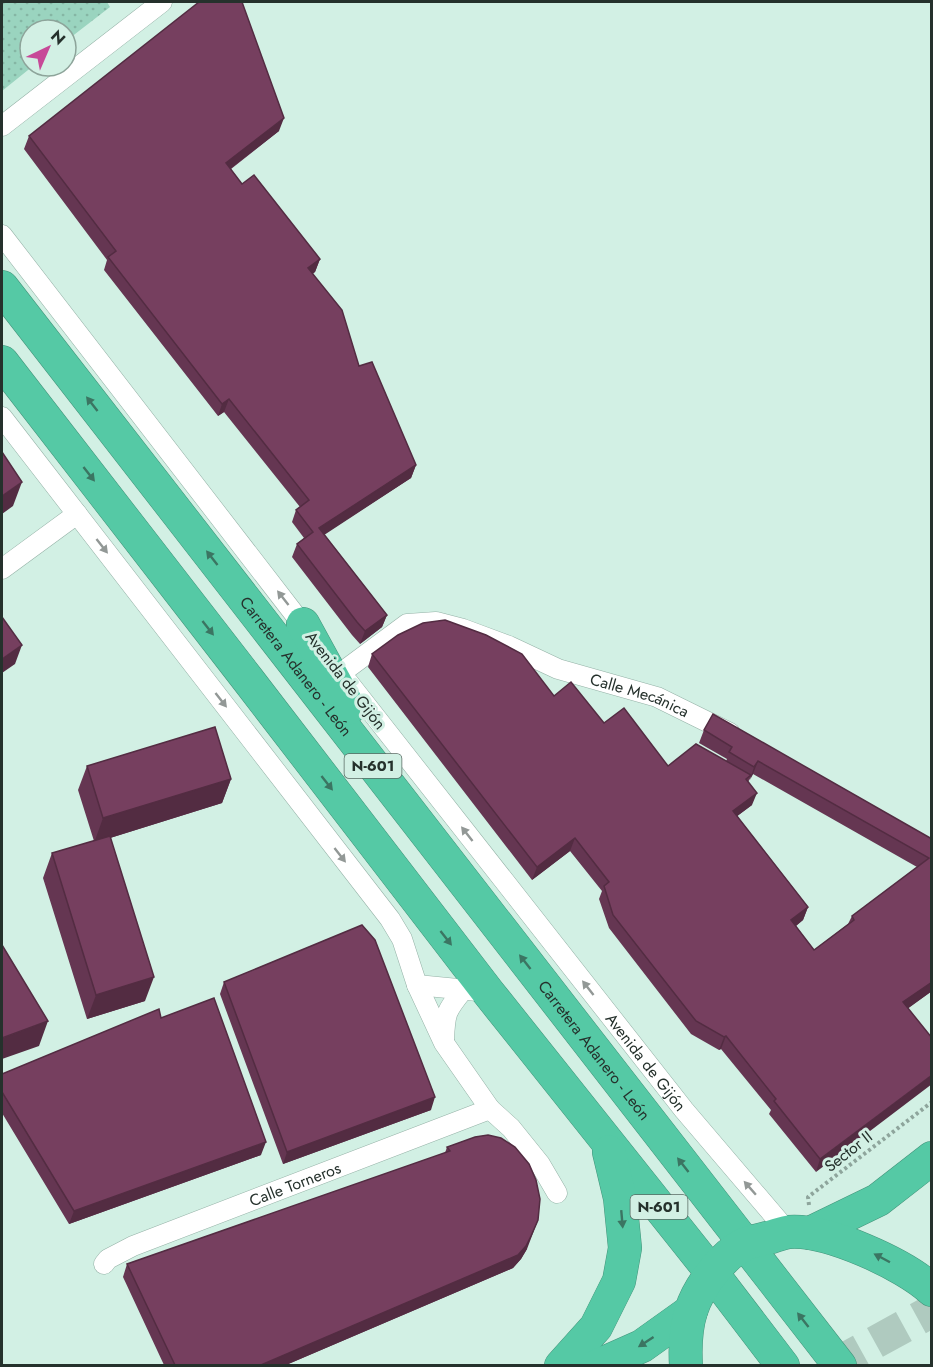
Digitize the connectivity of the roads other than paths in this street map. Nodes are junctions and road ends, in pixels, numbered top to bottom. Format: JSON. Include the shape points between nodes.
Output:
{"nodes":[{"id":1,"x":152,"y":5,"type":"edge"},
{"id":2,"x":5,"y":117,"type":"edge"},
{"id":3,"x":2,"y":235,"type":"edge"},
{"id":4,"x":2,"y":287,"type":"edge"},
{"id":5,"x":2,"y":362,"type":"edge"},
{"id":6,"x":2,"y":417,"type":"edge"},
{"id":7,"x":77,"y":514,"type":"junction"},
{"id":8,"x":2,"y":569,"type":"edge"},
{"id":9,"x":303,"y":624,"type":"junction"},
{"id":10,"x":341,"y":673,"type":"junction"},
{"id":11,"x":744,"y":740,"type":"edge"},
{"id":12,"x":400,"y":802,"type":"junction"},
{"id":13,"x":417,"y":985,"type":"junction"},
{"id":14,"x":475,"y":991,"type":"junction"},
{"id":15,"x":444,"y":1043,"type":"junction"},
{"id":16,"x":490,"y":1109,"type":"junction"},
{"id":17,"x":606,"y":1142,"type":"junction"},
{"id":18,"x":932,"y":1158,"type":"edge"},
{"id":19,"x":557,"y":1193,"type":"dead end"},
{"id":20,"x":799,"y":1233,"type":"junction"},
{"id":21,"x":745,"y":1244,"type":"junction"},
{"id":22,"x":104,"y":1264,"type":"dead end"},
{"id":23,"x":712,"y":1273,"type":"junction"},
{"id":24,"x":932,"y":1290,"type":"edge"},
{"id":25,"x":691,"y":1311,"type":"junction"},
{"id":26,"x":561,"y":1365,"type":"edge"},
{"id":27,"x":597,"y":1365,"type":"edge"},
{"id":28,"x":686,"y":1365,"type":"edge"},
{"id":29,"x":783,"y":1365,"type":"edge"},
{"id":30,"x":840,"y":1365,"type":"edge"}],
"edges":[{"from":1,"to":2,"type":"street"},
{"from":9,"to":3,"type":"street","name":"Avenida de Gijón","one_way":true},
{"from":12,"to":4,"type":"highway","name":"Carretera Adanero - León","number":"N-601","one_way":true},
{"from":5,"to":14,"type":"highway","number":"N-601","one_way":true,"via":[[257,691]]},
{"from":6,"to":7,"type":"street"},
{"from":7,"to":8,"type":"street"},
{"from":7,"to":13,"type":"street","one_way":true,"via":[[390,919],[402,939]]},
{"from":9,"to":10,"type":"street","name":"Avenida de Gijón"},
{"from":9,"to":12,"type":"highway"},
{"from":10,"to":11,"type":"street","name":"Calle Mecánica","via":[[407,624],[436,622],[509,646],[558,669],[657,697]]},
{"from":20,"to":10,"type":"street","name":"Avenida de Gijón","one_way":true,"via":[[684,1110]]},
{"from":21,"to":12,"type":"highway","name":"Carretera Adanero - León","number":"N-601","one_way":true},
{"from":13,"to":14,"type":"street"},
{"from":13,"to":15,"type":"street"},
{"from":14,"to":15,"type":"street","via":[[450,1006],[445,1018]]},
{"from":14,"to":17,"type":"highway","number":"N-601"},
{"from":15,"to":16,"type":"street"},
{"from":16,"to":19,"type":"street","via":[[540,1164]]},
{"from":16,"to":22,"type":"street","name":"Calle Torneros","via":[[133,1246]]},
{"from":17,"to":23,"type":"highway","number":"N-601"},
{"from":17,"to":26,"type":"highway","one_way":true,"via":[[620,1197],[624,1248],[619,1281],[597,1327]]},
{"from":18,"to":20,"type":"highway","via":[[878,1200]]},
{"from":20,"to":21,"type":"highway"},
{"from":24,"to":20,"type":"highway","one_way":true,"via":[[866,1250]]},
{"from":21,"to":23,"type":"highway"},
{"from":30,"to":21,"type":"highway","number":"N-601","one_way":true},
{"from":23,"to":25,"type":"highway"},
{"from":23,"to":29,"type":"highway","number":"N-601"},
{"from":25,"to":27,"type":"highway","one_way":true,"via":[[642,1346]]},
{"from":25,"to":28,"type":"highway"}]}
